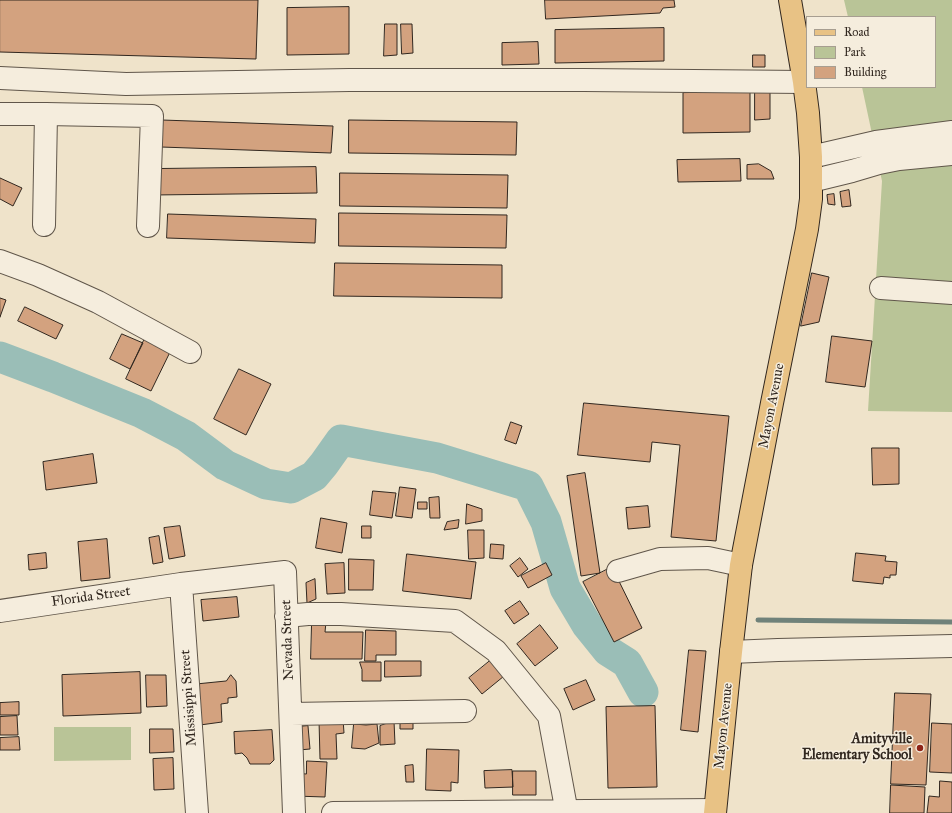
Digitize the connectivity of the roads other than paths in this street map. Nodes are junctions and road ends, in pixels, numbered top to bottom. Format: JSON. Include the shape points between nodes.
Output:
{"nodes":[{"id":1,"x":790,"y":0,"type":"edge"},
{"id":2,"x":0,"y":78,"type":"edge"},
{"id":3,"x":804,"y":82,"type":"junction"},
{"id":4,"x":0,"y":114,"type":"edge"},
{"id":5,"x":46,"y":114,"type":"junction"},
{"id":6,"x":952,"y":132,"type":"edge"},
{"id":7,"x":952,"y":154,"type":"edge"},
{"id":8,"x":812,"y":157,"type":"junction"},
{"id":9,"x":811,"y":181,"type":"junction"},
{"id":10,"x":44,"y":225,"type":"dead end"},
{"id":11,"x":148,"y":226,"type":"dead end"},
{"id":12,"x":0,"y":261,"type":"edge"},
{"id":13,"x":881,"y":288,"type":"dead end"},
{"id":14,"x":952,"y":292,"type":"edge"},
{"id":15,"x":190,"y":352,"type":"dead end"},
{"id":16,"x":742,"y":566,"type":"junction"},
{"id":17,"x":618,"y":571,"type":"dead end"},
{"id":18,"x":181,"y":584,"type":"junction"},
{"id":19,"x":0,"y":611,"type":"edge"},
{"id":20,"x":286,"y":616,"type":"junction"},
{"id":21,"x":952,"y":646,"type":"edge"},
{"id":22,"x":731,"y":652,"type":"junction"},
{"id":23,"x":465,"y":711,"type":"dead end"},
{"id":24,"x":291,"y":714,"type":"junction"},
{"id":25,"x":567,"y":812,"type":"edge"},
{"id":26,"x":715,"y":812,"type":"edge"},
{"id":27,"x":197,"y":813,"type":"edge"},
{"id":28,"x":294,"y":813,"type":"edge"},
{"id":29,"x":333,"y":813,"type":"edge"}],
"edges":[{"from":1,"to":3,"type":"main road","name":"Mayon Avenue"},
{"from":2,"to":3,"type":"street","via":[[126,84],[349,80]]},
{"from":3,"to":8,"type":"main road","name":"Mayon Avenue"},
{"from":4,"to":5,"type":"street"},
{"from":5,"to":10,"type":"street"},
{"from":5,"to":11,"type":"street","via":[[152,116]]},
{"from":6,"to":8,"type":"street","via":[[876,142]]},
{"from":7,"to":9,"type":"street","via":[[900,159]]},
{"from":8,"to":9,"type":"main road","name":"Mayon Avenue"},
{"from":9,"to":16,"type":"main road","name":"Mayon Avenue","via":[[807,229]]},
{"from":12,"to":15,"type":"street","via":[[98,302]]},
{"from":13,"to":14,"type":"street"},
{"from":16,"to":17,"type":"street","via":[[708,558],[660,559]]},
{"from":16,"to":22,"type":"main road","name":"Mayon Avenue"},
{"from":18,"to":19,"type":"street","name":"Florida Street"},
{"from":18,"to":20,"type":"street","name":"Nevada Street","via":[[285,572]]},
{"from":18,"to":27,"type":"street","name":"Missisippi Street"},
{"from":20,"to":24,"type":"street","name":"Nevada Street"},
{"from":20,"to":25,"type":"street","via":[[341,614],[455,621],[496,651],[549,716]]},
{"from":21,"to":22,"type":"street"},
{"from":22,"to":26,"type":"main road","name":"Mayon Avenue"},
{"from":23,"to":24,"type":"street"},
{"from":24,"to":28,"type":"street","name":"Nevada Street"},
{"from":25,"to":26,"type":"street"},
{"from":25,"to":29,"type":"street"}]}
